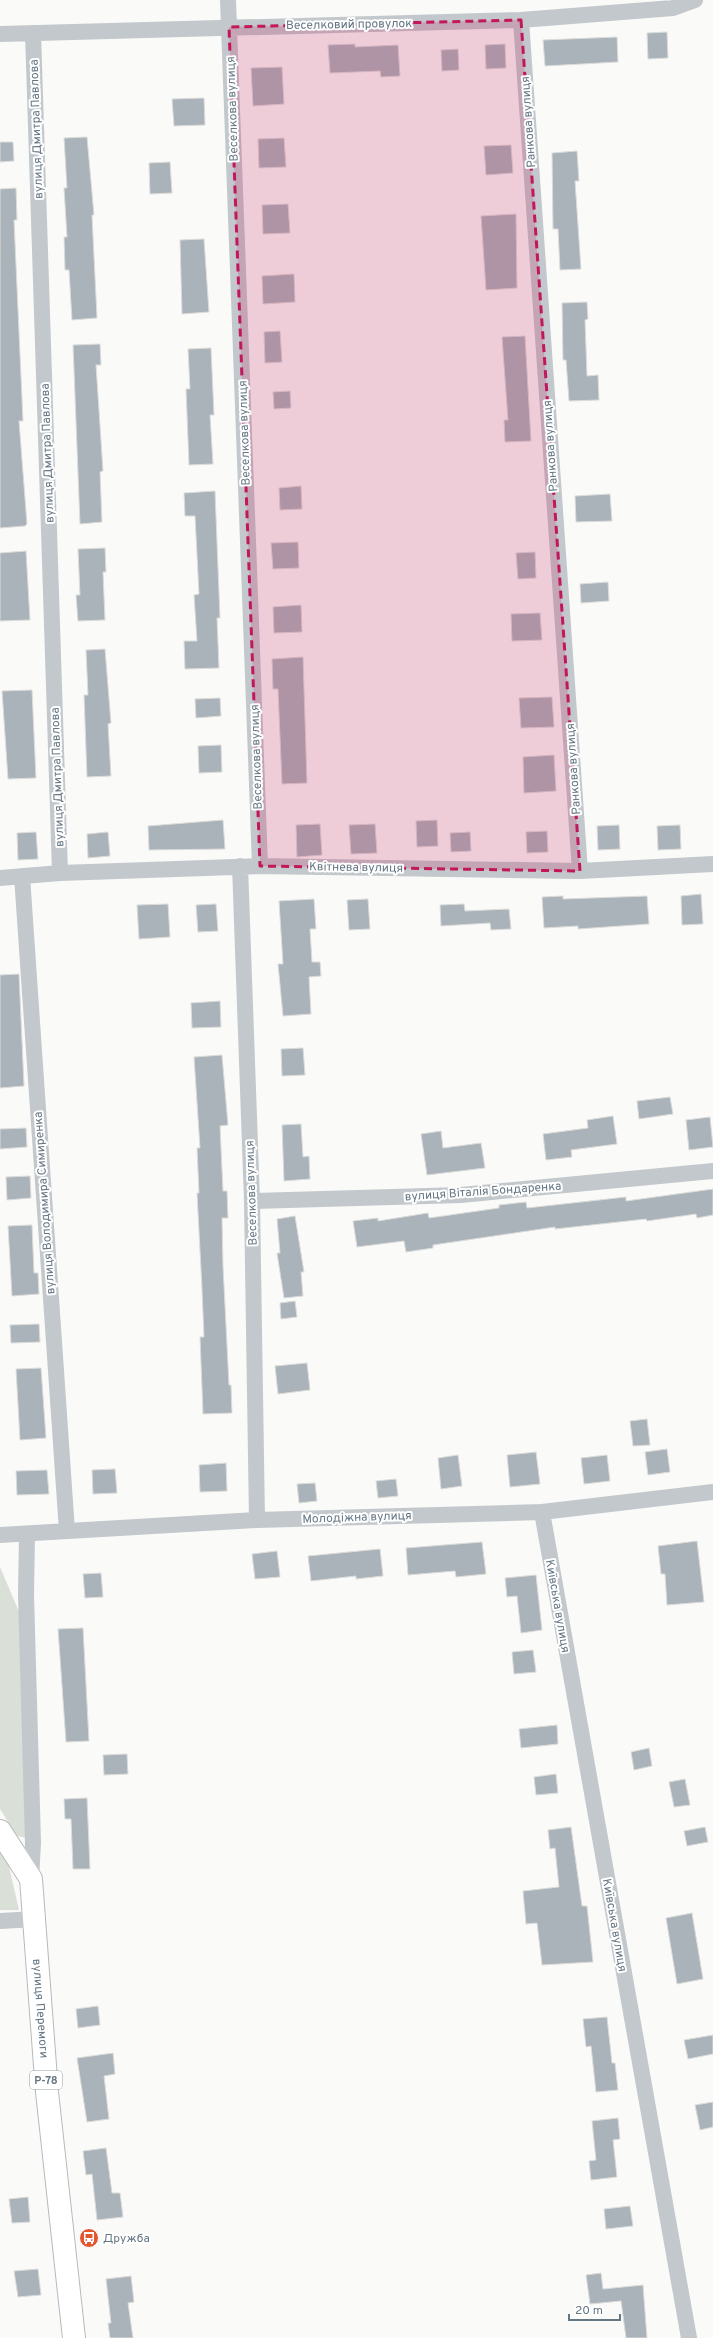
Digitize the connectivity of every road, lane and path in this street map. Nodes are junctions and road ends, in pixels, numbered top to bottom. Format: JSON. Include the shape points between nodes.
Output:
{"nodes":[{"id":1,"x":228,"y":0,"type":"edge"},
{"id":2,"x":695,"y":0,"type":"edge"},
{"id":3,"x":521,"y":20,"type":"junction"},
{"id":4,"x":230,"y":27,"type":"junction"},
{"id":5,"x":33,"y":33,"type":"junction"},
{"id":6,"x":0,"y":34,"type":"edge"},
{"id":7,"x":713,"y":864,"type":"edge"},
{"id":8,"x":240,"y":866,"type":"junction"},
{"id":9,"x":260,"y":866,"type":"junction"},
{"id":10,"x":580,"y":871,"type":"junction"},
{"id":11,"x":60,"y":873,"type":"junction"},
{"id":12,"x":22,"y":876,"type":"junction"},
{"id":13,"x":0,"y":878,"type":"edge"},
{"id":14,"x":713,"y":1171,"type":"edge"},
{"id":15,"x":252,"y":1201,"type":"junction"},
{"id":16,"x":713,"y":1492,"type":"edge"},
{"id":17,"x":542,"y":1512,"type":"junction"},
{"id":18,"x":257,"y":1520,"type":"junction"},
{"id":19,"x":67,"y":1531,"type":"junction"},
{"id":20,"x":28,"y":1534,"type":"junction"},
{"id":21,"x":0,"y":1535,"type":"edge"},
{"id":22,"x":0,"y":1831,"type":"edge"},
{"id":23,"x":31,"y":1879,"type":"junction"},
{"id":24,"x":35,"y":1919,"type":"junction"},
{"id":25,"x":0,"y":1922,"type":"edge"},
{"id":26,"x":74,"y":2338,"type":"edge"},
{"id":27,"x":689,"y":2338,"type":"edge"}],
"edges":[{"from":1,"to":4,"type":"street","name":"Веселкова вулиця"},
{"from":2,"to":3,"type":"street","name":"Веселковий провулок","via":[[673,8]]},
{"from":3,"to":4,"type":"street","name":"Веселковий провулок"},
{"from":3,"to":10,"type":"street","name":"Ранкова вулиця"},
{"from":4,"to":5,"type":"street","name":"Веселковий провулок"},
{"from":4,"to":9,"type":"street","name":"Веселкова вулиця"},
{"from":5,"to":6,"type":"street","name":"Веселковий провулок"},
{"from":5,"to":11,"type":"street","name":"вулиця Дмитра Павлова"},
{"from":7,"to":10,"type":"street","name":"Квітнева вулиця"},
{"from":8,"to":9,"type":"street","name":"Квітнева вулиця"},
{"from":8,"to":11,"type":"street","name":"Квітнева вулиця"},
{"from":8,"to":15,"type":"street","name":"Веселкова вулиця"},
{"from":9,"to":10,"type":"street","name":"Квітнева вулиця"},
{"from":11,"to":12,"type":"street","name":"Квітнева вулиця"},
{"from":12,"to":13,"type":"street","name":"Квітнева вулиця"},
{"from":12,"to":19,"type":"street","name":"вулиця Володимира Симиренка"},
{"from":14,"to":15,"type":"street","name":"вулиця Віталія Бондаренка","via":[[461,1195]]},
{"from":15,"to":18,"type":"street","name":"Веселкова вулиця"},
{"from":16,"to":17,"type":"street","name":"Молодіжна вулиця"},
{"from":17,"to":18,"type":"street","name":"Молодіжна вулиця"},
{"from":17,"to":27,"type":"street","name":"Київська вулиця"},
{"from":18,"to":19,"type":"street","name":"Молодіжна вулиця"},
{"from":19,"to":20,"type":"street","name":"Молодіжна вулиця"},
{"from":20,"to":21,"type":"street","name":"Молодіжна вулиця"},
{"from":20,"to":23,"type":"street","via":[[26,1595],[33,1843]]},
{"from":22,"to":23,"type":"main road","name":"вулиця Перемоги","number":"Р-78"},
{"from":23,"to":24,"type":"main road","name":"вулиця Перемоги","number":"Р-78"},
{"from":24,"to":25,"type":"street"},
{"from":24,"to":26,"type":"main road","name":"вулиця Перемоги","number":"Р-78","via":[[47,2092]]}]}
